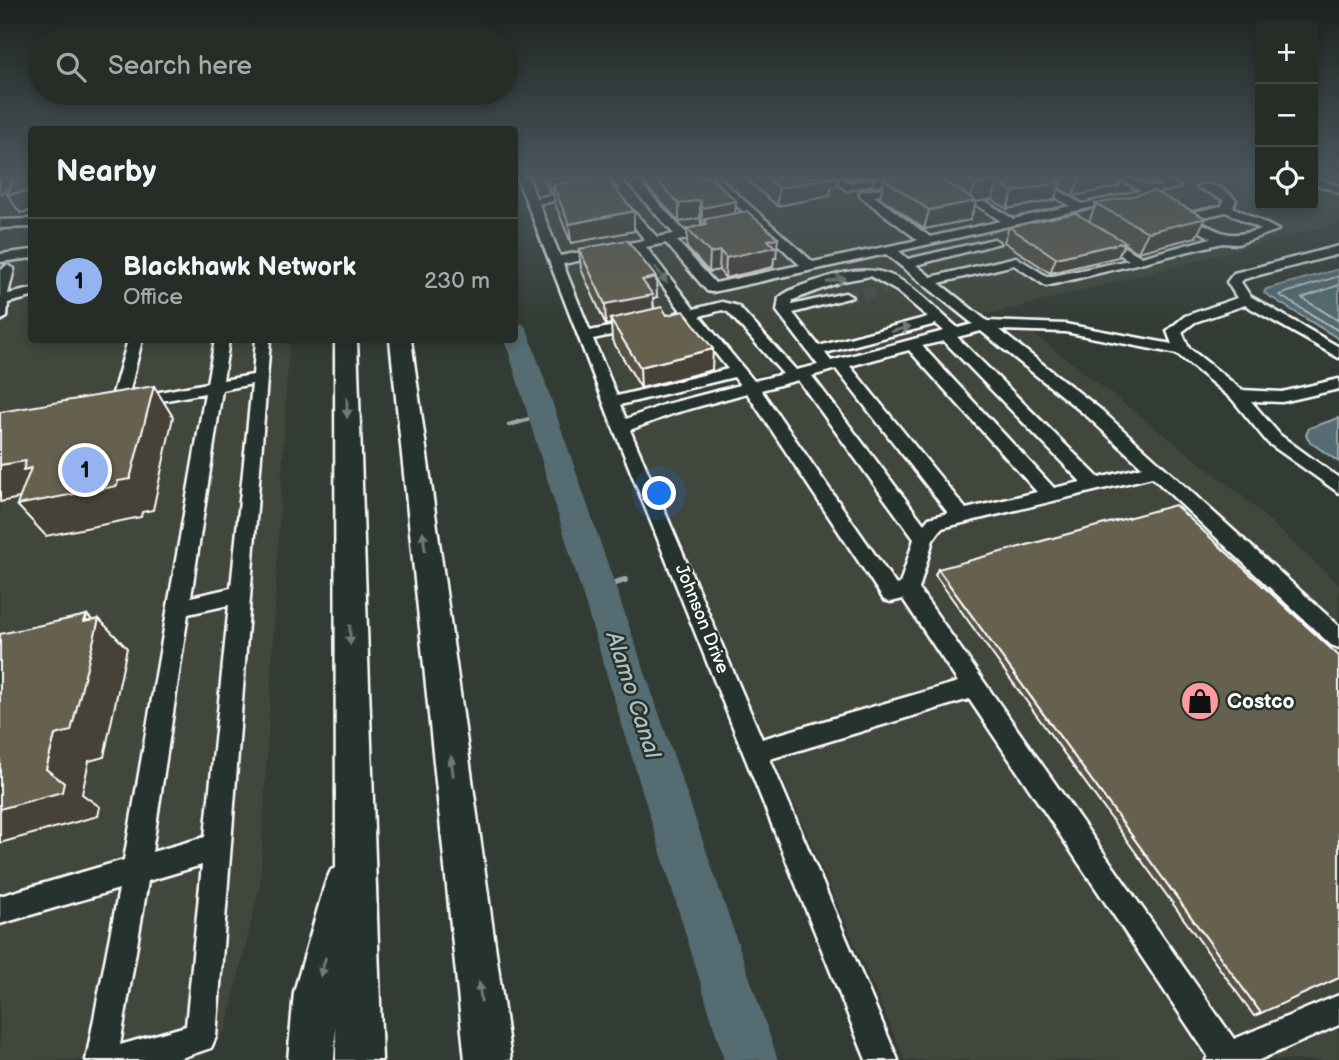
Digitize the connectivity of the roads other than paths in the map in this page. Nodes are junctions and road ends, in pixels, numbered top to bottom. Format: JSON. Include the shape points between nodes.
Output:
{"nodes":[{"id":1,"x":542,"y":226,"type":"edge"},
{"id":2,"x":641,"y":226,"type":"edge"},
{"id":3,"x":668,"y":226,"type":"edge"},
{"id":4,"x":728,"y":226,"type":"edge"},
{"id":5,"x":751,"y":226,"type":"edge"},
{"id":6,"x":908,"y":226,"type":"edge"},
{"id":7,"x":1199,"y":226,"type":"edge"},
{"id":8,"x":1265,"y":226,"type":"edge"},
{"id":9,"x":994,"y":227,"type":"edge"},
{"id":10,"x":1094,"y":234,"type":"edge"},
{"id":11,"x":675,"y":237,"type":"junction"},
{"id":12,"x":1222,"y":239,"type":"junction"},
{"id":13,"x":928,"y":241,"type":"junction"},
{"id":14,"x":654,"y":242,"type":"junction"},
{"id":15,"x":994,"y":243,"type":"dead end"},
{"id":16,"x":638,"y":245,"type":"junction"},
{"id":17,"x":889,"y":250,"type":"junction"},
{"id":18,"x":1339,"y":250,"type":"edge"},
{"id":19,"x":28,"y":256,"type":"edge"},
{"id":20,"x":556,"y":261,"type":"junction"},
{"id":21,"x":1140,"y":261,"type":"junction"},
{"id":22,"x":906,"y":263,"type":"junction"},
{"id":23,"x":3,"y":265,"type":"edge"},
{"id":24,"x":28,"y":265,"type":"edge"},
{"id":25,"x":810,"y":267,"type":"junction"},
{"id":26,"x":929,"y":281,"type":"junction"},
{"id":27,"x":1,"y":293,"type":"edge"},
{"id":28,"x":28,"y":293,"type":"edge"},
{"id":29,"x":845,"y":297,"type":"tunnel mouth"},
{"id":30,"x":1245,"y":299,"type":"junction"},
{"id":31,"x":784,"y":311,"type":"junction"},
{"id":32,"x":668,"y":314,"type":"junction"},
{"id":33,"x":0,"y":317,"type":"edge"},
{"id":34,"x":938,"y":319,"type":"junction"},
{"id":35,"x":986,"y":325,"type":"junction"},
{"id":36,"x":583,"y":330,"type":"junction"},
{"id":37,"x":951,"y":334,"type":"junction"},
{"id":38,"x":134,"y":343,"type":"edge"},
{"id":39,"x":221,"y":343,"type":"edge"},
{"id":40,"x":263,"y":343,"type":"edge"},
{"id":41,"x":346,"y":343,"type":"edge"},
{"id":42,"x":400,"y":343,"type":"edge"},
{"id":43,"x":912,"y":344,"type":"junction"},
{"id":44,"x":1182,"y":349,"type":"junction"},
{"id":45,"x":816,"y":351,"type":"junction"},
{"id":46,"x":1339,"y":353,"type":"edge"},
{"id":47,"x":834,"y":365,"type":"junction"},
{"id":48,"x":736,"y":372,"type":"junction"},
{"id":49,"x":798,"y":375,"type":"junction"},
{"id":50,"x":261,"y":378,"type":"junction"},
{"id":51,"x":1339,"y":384,"type":"edge"},
{"id":52,"x":214,"y":387,"type":"junction"},
{"id":53,"x":748,"y":388,"type":"junction"},
{"id":54,"x":1238,"y":396,"type":"junction"},
{"id":55,"x":612,"y":402,"type":"junction"},
{"id":56,"x":118,"y":404,"type":"junction"},
{"id":57,"x":90,"y":409,"type":"edge"},
{"id":58,"x":621,"y":427,"type":"junction"},
{"id":59,"x":1157,"y":470,"type":"junction"},
{"id":60,"x":1095,"y":485,"type":"junction"},
{"id":61,"x":1339,"y":487,"type":"edge"},
{"id":62,"x":1051,"y":496,"type":"junction"},
{"id":63,"x":962,"y":517,"type":"junction"},
{"id":64,"x":923,"y":538,"type":"junction"},
{"id":65,"x":908,"y":590,"type":"junction"},
{"id":66,"x":241,"y":594,"type":"junction"},
{"id":67,"x":178,"y":608,"type":"junction"},
{"id":68,"x":1339,"y":639,"type":"edge"},
{"id":69,"x":974,"y":687,"type":"junction"},
{"id":70,"x":755,"y":752,"type":"junction"},
{"id":71,"x":217,"y":847,"type":"junction"},
{"id":72,"x":353,"y":854,"type":"junction"},
{"id":73,"x":136,"y":871,"type":"junction"},
{"id":74,"x":0,"y":910,"type":"edge"},
{"id":75,"x":1339,"y":1010,"type":"edge"},
{"id":76,"x":1225,"y":1059,"type":"edge"},
{"id":77,"x":102,"y":1060,"type":"edge"},
{"id":78,"x":123,"y":1060,"type":"edge"},
{"id":79,"x":311,"y":1060,"type":"edge"},
{"id":80,"x":359,"y":1060,"type":"edge"},
{"id":81,"x":488,"y":1060,"type":"edge"},
{"id":82,"x":882,"y":1060,"type":"edge"}],
"edges":[{"from":1,"to":20,"type":"street","name":"Johnson Drive"},
{"from":2,"to":14,"type":"street"},
{"from":3,"to":11,"type":"street"},
{"from":4,"to":11,"type":"street"},
{"from":5,"to":25,"type":"street"},
{"from":6,"to":13,"type":"street"},
{"from":7,"to":12,"type":"street"},
{"from":8,"to":12,"type":"street","via":[[1272,230],[1238,240]]},
{"from":9,"to":13,"type":"street"},
{"from":10,"to":21,"type":"street"},
{"from":11,"to":14,"type":"street"},
{"from":11,"to":25,"type":"street","via":[[712,288]]},
{"from":12,"to":21,"type":"street"},
{"from":13,"to":17,"type":"street"},
{"from":14,"to":16,"type":"street"},
{"from":15,"to":22,"type":"street"},
{"from":16,"to":20,"type":"street"},
{"from":16,"to":32,"type":"street","one_way":true},
{"from":17,"to":22,"type":"street"},
{"from":17,"to":25,"type":"street"},
{"from":18,"to":30,"type":"street","via":[[1239,276],[1234,282]]},
{"from":19,"to":23,"type":"street"},
{"from":20,"to":36,"type":"street","name":"Johnson Drive"},
{"from":21,"to":26,"type":"street","via":[[1046,282],[1016,261]]},
{"from":22,"to":26,"type":"street"},
{"from":23,"to":24,"type":"street"},
{"from":23,"to":27,"type":"street"},
{"from":26,"to":35,"type":"street"},
{"from":27,"to":28,"type":"street"},
{"from":27,"to":33,"type":"street"},
{"from":29,"to":31,"type":"street"},
{"from":30,"to":44,"type":"lane","via":[[1234,307],[1184,319],[1174,331]]},
{"from":30,"to":46,"type":"lane"},
{"from":31,"to":34,"type":"street","one_way":true,"via":[[786,298],[871,272]]},
{"from":31,"to":45,"type":"street"},
{"from":32,"to":36,"type":"street"},
{"from":32,"to":48,"type":"street"},
{"from":32,"to":49,"type":"street","via":[[722,306],[733,309]]},
{"from":34,"to":37,"type":"street"},
{"from":45,"to":34,"type":"street","one_way":true},
{"from":35,"to":37,"type":"street"},
{"from":35,"to":44,"type":"street","via":[[1065,328]]},
{"from":35,"to":59,"type":"street"},
{"from":36,"to":55,"type":"street","name":"Johnson Drive"},
{"from":37,"to":43,"type":"street"},
{"from":37,"to":60,"type":"street"},
{"from":38,"to":56,"type":"street"},
{"from":39,"to":52,"type":"street"},
{"from":40,"to":50,"type":"street"},
{"from":41,"to":72,"type":"highway","one_way":true},
{"from":81,"to":42,"type":"highway","one_way":true},
{"from":43,"to":47,"type":"street"},
{"from":43,"to":62,"type":"street"},
{"from":44,"to":54,"type":"street"},
{"from":45,"to":47,"type":"street"},
{"from":47,"to":49,"type":"street"},
{"from":47,"to":63,"type":"lane"},
{"from":48,"to":53,"type":"street"},
{"from":48,"to":55,"type":"street"},
{"from":49,"to":53,"type":"street"},
{"from":49,"to":64,"type":"street"},
{"from":50,"to":52,"type":"street"},
{"from":50,"to":66,"type":"street"},
{"from":51,"to":54,"type":"street","via":[[1282,397]]},
{"from":52,"to":56,"type":"street"},
{"from":52,"to":67,"type":"street"},
{"from":53,"to":58,"type":"street"},
{"from":53,"to":65,"type":"street","via":[[769,410],[891,594]]},
{"from":54,"to":61,"type":"street","via":[[1274,439]]},
{"from":55,"to":58,"type":"street","name":"Johnson Drive"},
{"from":56,"to":57,"type":"street"},
{"from":58,"to":70,"type":"street","name":"Johnson Drive"},
{"from":59,"to":60,"type":"street"},
{"from":59,"to":68,"type":"street"},
{"from":60,"to":62,"type":"street"},
{"from":62,"to":63,"type":"street"},
{"from":63,"to":64,"type":"street","via":[[936,523]]},
{"from":64,"to":65,"type":"street"},
{"from":65,"to":69,"type":"street"},
{"from":66,"to":67,"type":"street"},
{"from":66,"to":71,"type":"street"},
{"from":67,"to":73,"type":"street"},
{"from":69,"to":70,"type":"street"},
{"from":69,"to":76,"type":"street"},
{"from":70,"to":82,"type":"street","name":"Johnson Drive"},
{"from":71,"to":73,"type":"street"},
{"from":71,"to":78,"type":"street","via":[[200,1037]]},
{"from":72,"to":79,"type":"highway","one_way":true,"via":[[316,992]]},
{"from":72,"to":80,"type":"highway"},
{"from":73,"to":74,"type":"street"},
{"from":73,"to":77,"type":"street"},
{"from":75,"to":76,"type":"street"}]}
